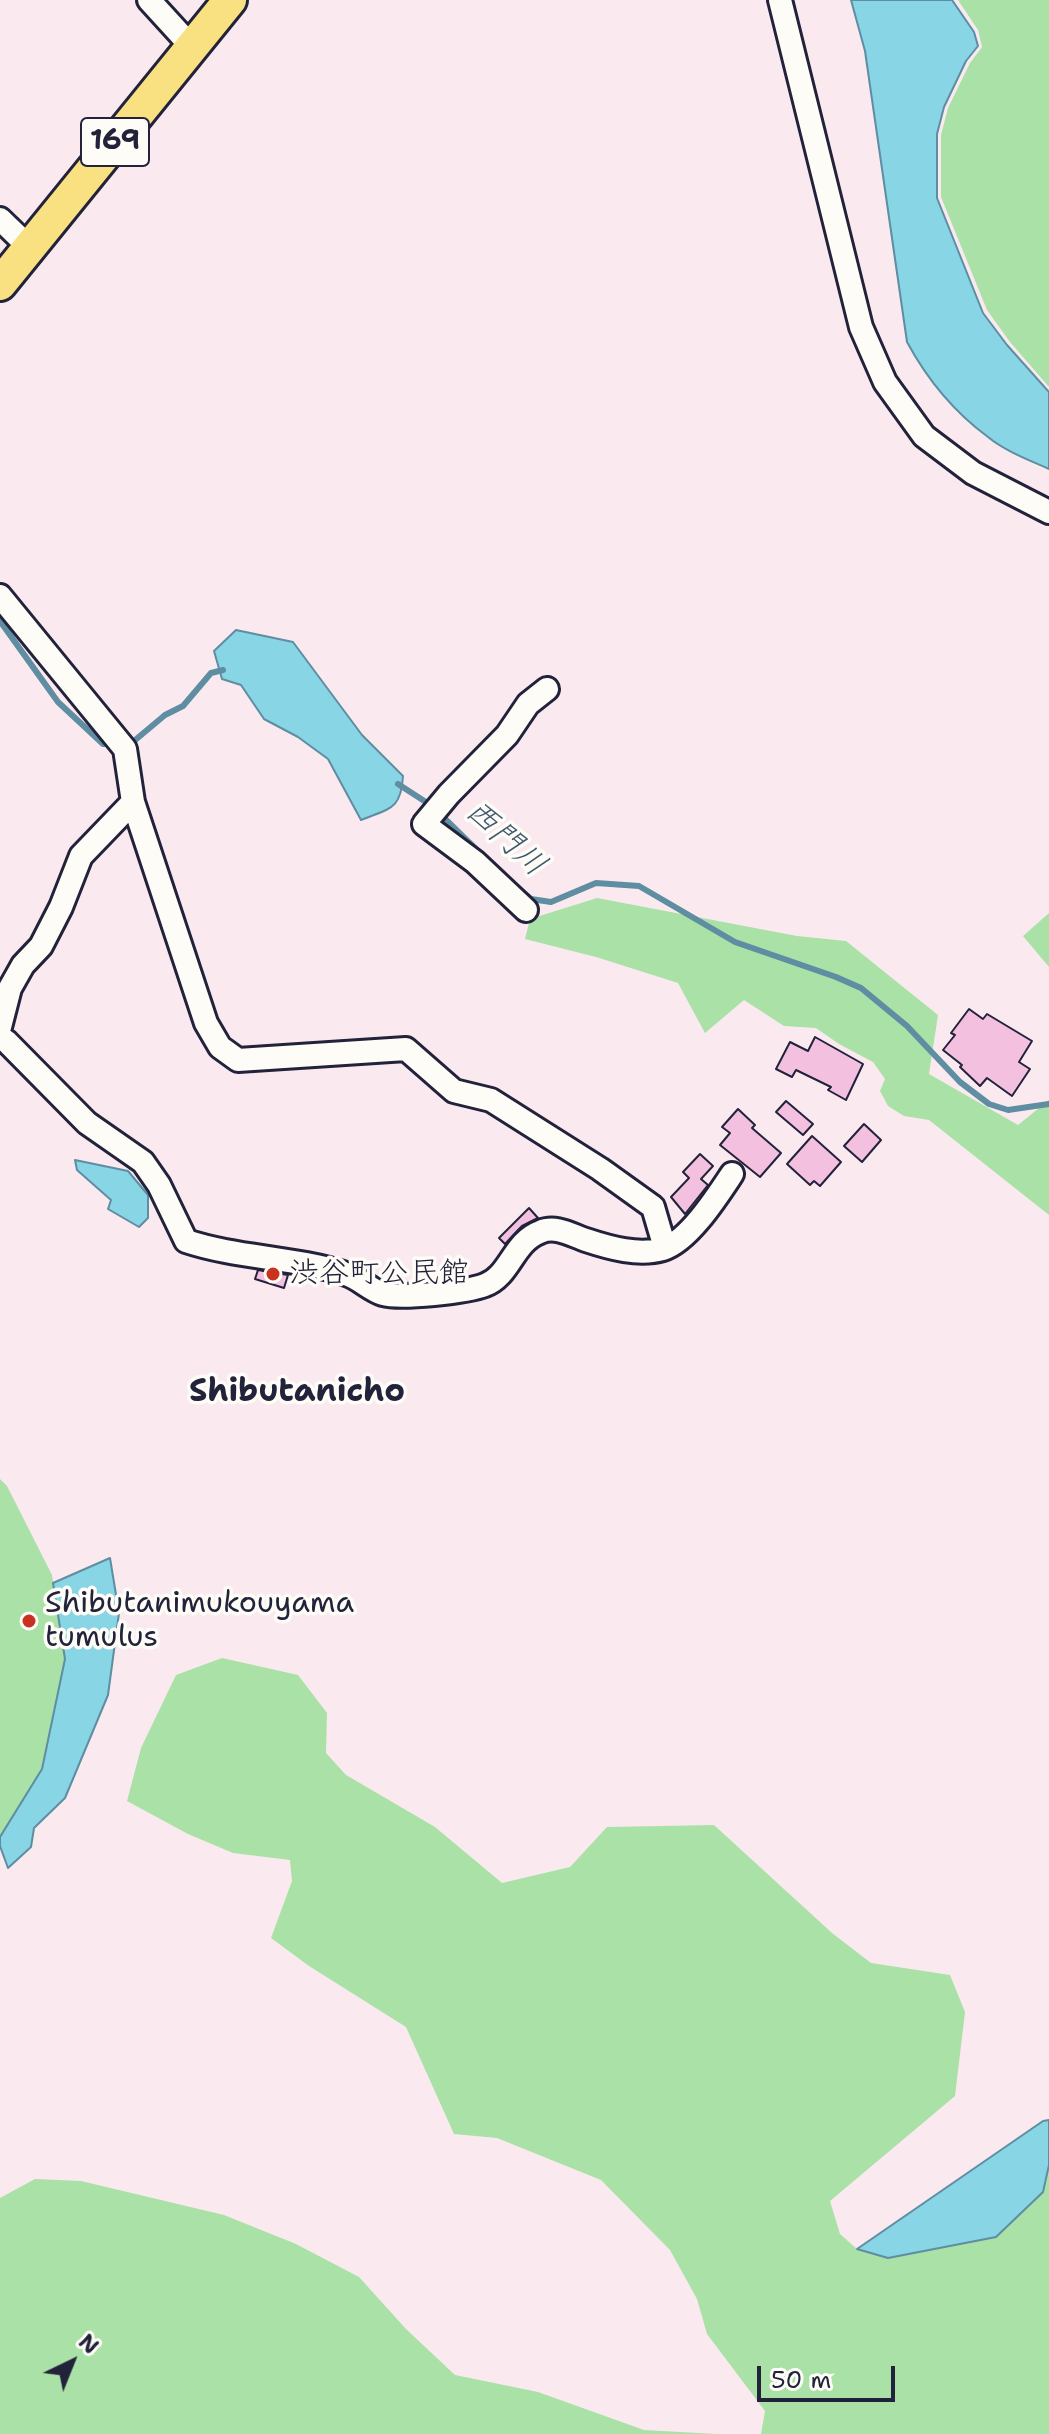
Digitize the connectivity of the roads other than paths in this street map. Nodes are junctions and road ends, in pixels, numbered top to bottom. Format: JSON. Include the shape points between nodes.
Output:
{"nodes":[{"id":1,"x":149,"y":0,"type":"edge"},
{"id":2,"x":230,"y":0,"type":"edge"},
{"id":3,"x":780,"y":0,"type":"edge"},
{"id":4,"x":191,"y":46,"type":"junction"},
{"id":5,"x":0,"y":219,"type":"edge"},
{"id":6,"x":30,"y":248,"type":"junction"},
{"id":7,"x":0,"y":284,"type":"edge"},
{"id":8,"x":1049,"y":512,"type":"edge"},
{"id":9,"x":0,"y":596,"type":"edge"},
{"id":10,"x":547,"y":689,"type":"dead end"},
{"id":11,"x":133,"y":802,"type":"junction"},
{"id":12,"x":526,"y":910,"type":"dead end"},
{"id":13,"x":0,"y":1027,"type":"edge"},
{"id":14,"x":0,"y":1037,"type":"edge"},
{"id":15,"x":732,"y":1174,"type":"dead end"},
{"id":16,"x":665,"y":1248,"type":"junction"}],
"edges":[{"from":1,"to":4,"type":"street"},
{"from":2,"to":4,"type":"highway","number":"169"},
{"from":3,"to":8,"type":"street","via":[[861,327],[885,382],[924,436],[973,473]]},
{"from":4,"to":6,"type":"highway","number":"169"},
{"from":5,"to":6,"type":"street"},
{"from":6,"to":7,"type":"highway","number":"169"},
{"from":9,"to":11,"type":"street","via":[[120,742]]},
{"from":10,"to":12,"type":"street","via":[[424,824]]},
{"from":11,"to":13,"type":"street","via":[[81,856],[41,946],[10,988]]},
{"from":11,"to":16,"type":"street","via":[[206,1023],[220,1047],[238,1060],[406,1049],[454,1091],[491,1100],[653,1207]]},
{"from":14,"to":16,"type":"street","via":[[87,1123],[143,1162],[186,1241],[347,1274],[383,1294],[440,1293],[496,1281],[523,1243],[540,1231],[557,1229],[627,1250]]},
{"from":15,"to":16,"type":"street","via":[[713,1204]]}]}
